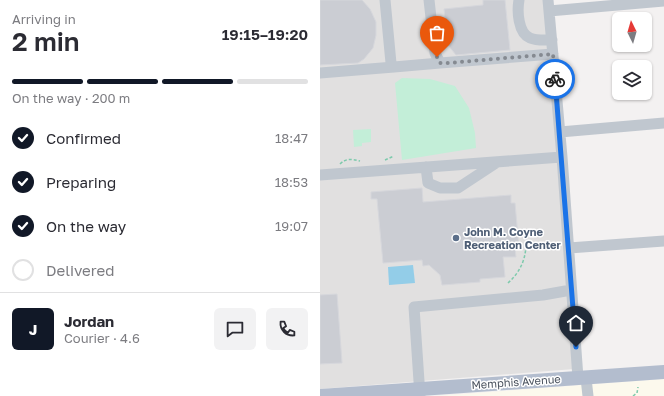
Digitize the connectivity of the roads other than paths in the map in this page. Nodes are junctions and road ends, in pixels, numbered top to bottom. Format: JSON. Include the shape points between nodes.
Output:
{"nodes":[{"id":1,"x":385,"y":0,"type":"edge"},
{"id":2,"x":429,"y":0,"type":"edge"},
{"id":3,"x":519,"y":0,"type":"edge"},
{"id":4,"x":548,"y":0,"type":"edge"},
{"id":5,"x":664,"y":1,"type":"edge"},
{"id":6,"x":549,"y":12,"type":"junction"},
{"id":7,"x":552,"y":40,"type":"junction"},
{"id":8,"x":553,"y":54,"type":"junction"},
{"id":9,"x":440,"y":63,"type":"junction"},
{"id":10,"x":394,"y":67,"type":"junction"},
{"id":11,"x":320,"y":74,"type":"edge"},
{"id":12,"x":664,"y":123,"type":"edge"},
{"id":13,"x":560,"y":132,"type":"junction"},
{"id":14,"x":562,"y":157,"type":"junction"},
{"id":15,"x":498,"y":162,"type":"junction"},
{"id":16,"x":426,"y":167,"type":"junction"},
{"id":17,"x":320,"y":175,"type":"edge"},
{"id":18,"x":664,"y":241,"type":"edge"},
{"id":19,"x":569,"y":248,"type":"junction"},
{"id":20,"x":572,"y":290,"type":"junction"},
{"id":21,"x":664,"y":372,"type":"edge"},
{"id":22,"x":582,"y":378,"type":"junction"},
{"id":23,"x":420,"y":392,"type":"edge"},
{"id":24,"x":320,"y":396,"type":"edge"},
{"id":25,"x":588,"y":396,"type":"edge"}],
"edges":[{"from":1,"to":10,"type":"street","via":[[391,63]]},
{"from":2,"to":9,"type":"street","via":[[435,53]]},
{"from":3,"to":7,"type":"street","via":[[520,25],[526,36]]},
{"from":4,"to":6,"type":"street"},
{"from":5,"to":6,"type":"street"},
{"from":6,"to":7,"type":"street"},
{"from":7,"to":8,"type":"street"},
{"from":8,"to":9,"type":"street"},
{"from":8,"to":13,"type":"street"},
{"from":9,"to":10,"type":"street"},
{"from":10,"to":11,"type":"street"},
{"from":12,"to":13,"type":"street"},
{"from":13,"to":14,"type":"street"},
{"from":14,"to":15,"type":"street"},
{"from":14,"to":19,"type":"street"},
{"from":15,"to":16,"type":"street"},
{"from":15,"to":16,"type":"street","via":[[458,188],[440,188],[428,182]]},
{"from":16,"to":17,"type":"street"},
{"from":18,"to":19,"type":"street"},
{"from":19,"to":20,"type":"street"},
{"from":20,"to":22,"type":"street"},
{"from":20,"to":23,"type":"street","via":[[414,307]]},
{"from":21,"to":22,"type":"main road","name":"Memphis Avenue"},
{"from":22,"to":23,"type":"main road","name":"Memphis Avenue"},
{"from":22,"to":25,"type":"street"},
{"from":23,"to":24,"type":"main road","name":"Memphis Avenue"}]}
